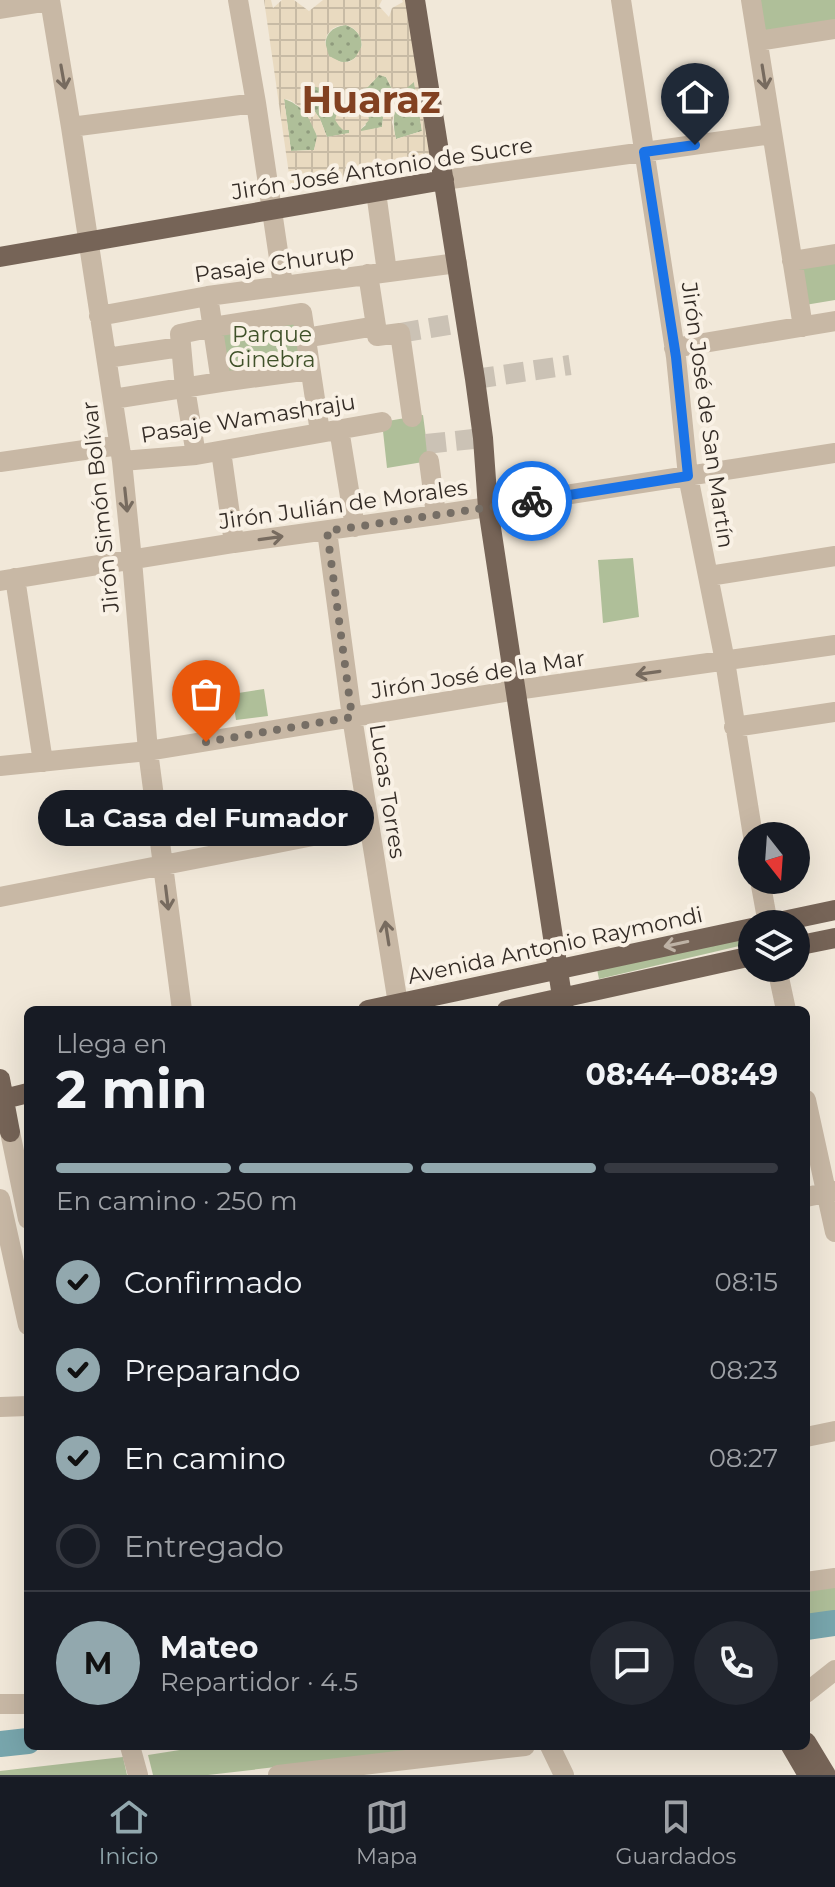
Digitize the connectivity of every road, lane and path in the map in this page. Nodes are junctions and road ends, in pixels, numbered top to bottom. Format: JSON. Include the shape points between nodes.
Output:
{"nodes":[{"id":1,"x":50,"y":0,"type":"edge"},
{"id":2,"x":238,"y":0,"type":"edge"},
{"id":3,"x":415,"y":0,"type":"edge"},
{"id":4,"x":621,"y":0,"type":"edge"},
{"id":5,"x":751,"y":0,"type":"edge"},
{"id":6,"x":0,"y":9,"type":"edge"},
{"id":7,"x":835,"y":29,"type":"edge"},
{"id":8,"x":758,"y":41,"type":"junction"},
{"id":9,"x":256,"y":103,"type":"junction"},
{"id":10,"x":71,"y":127,"type":"junction"},
{"id":11,"x":772,"y":134,"type":"junction"},
{"id":12,"x":644,"y":152,"type":"junction"},
{"id":13,"x":444,"y":180,"type":"junction"},
{"id":14,"x":376,"y":192,"type":"junction"},
{"id":15,"x":272,"y":210,"type":"junction"},
{"id":16,"x":88,"y":242,"type":"junction"},
{"id":17,"x":835,"y":254,"type":"edge"},
{"id":18,"x":0,"y":257,"type":"edge"},
{"id":19,"x":792,"y":261,"type":"junction"},
{"id":20,"x":457,"y":263,"type":"junction"},
{"id":21,"x":378,"y":273,"type":"junction"},
{"id":22,"x":283,"y":285,"type":"junction"},
{"id":23,"x":248,"y":290,"type":"junction"},
{"id":24,"x":208,"y":296,"type":"junction"},
{"id":25,"x":99,"y":316,"type":"junction"},
{"id":26,"x":253,"y":320,"type":"junction"},
{"id":27,"x":835,"y":321,"type":"edge"},
{"id":28,"x":376,"y":326,"type":"junction"},
{"id":29,"x":213,"y":327,"type":"junction"},
{"id":30,"x":803,"y":327,"type":"junction"},
{"id":31,"x":305,"y":338,"type":"junction"},
{"id":32,"x":180,"y":347,"type":"junction"},
{"id":33,"x":674,"y":348,"type":"junction"},
{"id":34,"x":107,"y":358,"type":"junction"},
{"id":35,"x":310,"y":370,"type":"junction"},
{"id":36,"x":221,"y":382,"type":"junction"},
{"id":37,"x":185,"y":388,"type":"junction"},
{"id":38,"x":113,"y":399,"type":"junction"},
{"id":39,"x":412,"y":417,"type":"dead end"},
{"id":40,"x":382,"y":422,"type":"dead end"},
{"id":41,"x":330,"y":430,"type":"junction"},
{"id":42,"x":225,"y":450,"type":"junction"},
{"id":43,"x":120,"y":453,"type":"junction"},
{"id":44,"x":835,"y":453,"type":"edge"},
{"id":45,"x":196,"y":455,"type":"junction"},
{"id":46,"x":1,"y":457,"type":"edge"},
{"id":47,"x":429,"y":461,"type":"dead end"},
{"id":48,"x":688,"y":476,"type":"junction"},
{"id":49,"x":488,"y":508,"type":"junction"},
{"id":50,"x":436,"y":515,"type":"junction"},
{"id":51,"x":355,"y":527,"type":"junction"},
{"id":52,"x":327,"y":531,"type":"junction"},
{"id":53,"x":234,"y":543,"type":"junction"},
{"id":54,"x":835,"y":556,"type":"edge"},
{"id":55,"x":132,"y":560,"type":"junction"},
{"id":56,"x":709,"y":576,"type":"junction"},
{"id":57,"x":7,"y":580,"type":"edge"},
{"id":58,"x":835,"y":645,"type":"edge"},
{"id":59,"x":725,"y":661,"type":"junction"},
{"id":60,"x":516,"y":690,"type":"junction"},
{"id":61,"x":835,"y":712,"type":"edge"},
{"id":62,"x":352,"y":717,"type":"junction"},
{"id":63,"x":734,"y":727,"type":"junction"},
{"id":64,"x":148,"y":751,"type":"junction"},
{"id":65,"x":43,"y":762,"type":"junction"},
{"id":66,"x":0,"y":766,"type":"edge"},
{"id":67,"x":751,"y":822,"type":"edge"},
{"id":68,"x":369,"y":825,"type":"junction"},
{"id":69,"x":163,"y":866,"type":"junction"},
{"id":70,"x":0,"y":897,"type":"edge"},
{"id":71,"x":835,"y":910,"type":"edge"},
{"id":72,"x":810,"y":915,"type":"edge"},
{"id":73,"x":738,"y":931,"type":"edge"},
{"id":74,"x":835,"y":938,"type":"edge"},
{"id":75,"x":810,"y":943,"type":"edge"},
{"id":76,"x":738,"y":959,"type":"edge"},
{"id":77,"x":558,"y":969,"type":"junction"},
{"id":78,"x":780,"y":982,"type":"edge"},
{"id":79,"x":563,"y":1003,"type":"edge"},
{"id":80,"x":181,"y":1006,"type":"edge"},
{"id":81,"x":398,"y":1006,"type":"edge"},
{"id":82,"x":539,"y":1006,"type":"edge"},
{"id":83,"x":785,"y":1006,"type":"edge"},
{"id":84,"x":1,"y":1093,"type":"edge"},
{"id":85,"x":24,"y":1093,"type":"edge"},
{"id":86,"x":810,"y":1123,"type":"edge"},
{"id":87,"x":13,"y":1131,"type":"edge"},
{"id":88,"x":822,"y":1193,"type":"edge"},
{"id":89,"x":24,"y":1196,"type":"edge"},
{"id":90,"x":0,"y":1199,"type":"edge"},
{"id":91,"x":835,"y":1232,"type":"edge"},
{"id":92,"x":14,"y":1269,"type":"edge"},
{"id":93,"x":24,"y":1309,"type":"edge"},
{"id":94,"x":24,"y":1406,"type":"edge"},
{"id":95,"x":0,"y":1407,"type":"edge"},
{"id":96,"x":835,"y":1431,"type":"edge"},
{"id":97,"x":810,"y":1436,"type":"edge"},
{"id":98,"x":835,"y":1578,"type":"edge"},
{"id":99,"x":810,"y":1581,"type":"edge"},
{"id":100,"x":835,"y":1670,"type":"edge"},
{"id":101,"x":810,"y":1690,"type":"edge"},
{"id":102,"x":0,"y":1704,"type":"edge"},
{"id":103,"x":24,"y":1704,"type":"edge"},
{"id":104,"x":810,"y":1749,"type":"edge"},
{"id":105,"x":131,"y":1750,"type":"edge"},
{"id":106,"x":505,"y":1750,"type":"edge"},
{"id":107,"x":552,"y":1750,"type":"edge"},
{"id":108,"x":793,"y":1750,"type":"edge"},
{"id":109,"x":421,"y":1767,"type":"edge"},
{"id":110,"x":138,"y":1775,"type":"edge"},
{"id":111,"x":278,"y":1775,"type":"edge"},
{"id":112,"x":564,"y":1775,"type":"edge"},
{"id":113,"x":808,"y":1775,"type":"edge"},
{"id":114,"x":826,"y":1775,"type":"edge"}],
"edges":[{"from":1,"to":6,"type":"street"},
{"from":1,"to":10,"type":"street","name":"Jirón Simón Bolívar","one_way":true},
{"from":2,"to":9,"type":"street"},
{"from":3,"to":13,"type":"main road"},
{"from":4,"to":12,"type":"street","name":"Jirón José de San Martín"},
{"from":5,"to":8,"type":"street"},
{"from":7,"to":8,"type":"street"},
{"from":8,"to":11,"type":"street","one_way":true},
{"from":9,"to":10,"type":"street"},
{"from":9,"to":15,"type":"street"},
{"from":10,"to":16,"type":"street","name":"Jirón Simón Bolívar"},
{"from":11,"to":12,"type":"street","name":"Jirón José Antonio de Sucre"},
{"from":11,"to":19,"type":"street"},
{"from":12,"to":13,"type":"street","name":"Jirón José Antonio de Sucre"},
{"from":12,"to":33,"type":"street","name":"Jirón José de San Martín"},
{"from":13,"to":14,"type":"main road","name":"Jirón José Antonio de Sucre"},
{"from":13,"to":20,"type":"main road"},
{"from":14,"to":15,"type":"main road","name":"Jirón José Antonio de Sucre"},
{"from":14,"to":21,"type":"street"},
{"from":15,"to":16,"type":"main road","name":"Jirón José Antonio de Sucre"},
{"from":15,"to":22,"type":"street"},
{"from":16,"to":18,"type":"main road","name":"Jirón José Antonio de Sucre"},
{"from":16,"to":25,"type":"street","name":"Jirón Simón Bolívar"},
{"from":17,"to":19,"type":"street"},
{"from":19,"to":30,"type":"street"},
{"from":20,"to":21,"type":"street","name":"Pasaje Churup"},
{"from":20,"to":49,"type":"main road"},
{"from":21,"to":22,"type":"street","name":"Pasaje Churup"},
{"from":21,"to":28,"type":"street"},
{"from":22,"to":23,"type":"street","name":"Pasaje Churup"},
{"from":23,"to":24,"type":"street","name":"Pasaje Churup"},
{"from":23,"to":26,"type":"street"},
{"from":24,"to":25,"type":"street","name":"Pasaje Churup"},
{"from":24,"to":29,"type":"street"},
{"from":25,"to":34,"type":"street","name":"Jirón Simón Bolívar"},
{"from":26,"to":29,"type":"street"},
{"from":26,"to":31,"type":"street","via":[[302,313]]},
{"from":27,"to":30,"type":"street"},
{"from":28,"to":31,"type":"street"},
{"from":28,"to":39,"type":"street","via":[[377,336],[400,333]]},
{"from":29,"to":32,"type":"street","via":[[180,334]]},
{"from":29,"to":36,"type":"street"},
{"from":30,"to":33,"type":"street"},
{"from":31,"to":35,"type":"street"},
{"from":32,"to":34,"type":"street"},
{"from":32,"to":37,"type":"street"},
{"from":33,"to":48,"type":"street","name":"Jirón José de San Martín"},
{"from":34,"to":38,"type":"street","name":"Jirón Simón Bolívar"},
{"from":35,"to":36,"type":"street"},
{"from":35,"to":41,"type":"street"},
{"from":36,"to":37,"type":"street"},
{"from":37,"to":38,"type":"street"},
{"from":37,"to":45,"type":"street"},
{"from":38,"to":43,"type":"street","name":"Jirón Simón Bolívar"},
{"from":40,"to":41,"type":"street","name":"Pasaje Wamashraju"},
{"from":41,"to":42,"type":"street","name":"Pasaje Wamashraju"},
{"from":41,"to":51,"type":"street"},
{"from":42,"to":45,"type":"street","name":"Pasaje Wamashraju"},
{"from":42,"to":53,"type":"street"},
{"from":43,"to":45,"type":"street","name":"Pasaje Wamashraju"},
{"from":43,"to":46,"type":"street","name":"Pasaje Wamashraju"},
{"from":43,"to":55,"type":"street","name":"Jirón Simón Bolívar","one_way":true},
{"from":44,"to":48,"type":"street","name":"Jirón Julián de Morales"},
{"from":47,"to":50,"type":"street"},
{"from":48,"to":49,"type":"street","name":"Jirón Julián de Morales"},
{"from":48,"to":56,"type":"street","name":"Jirón José de San Martín"},
{"from":49,"to":50,"type":"street","name":"Jirón Julián de Morales"},
{"from":49,"to":60,"type":"main road"},
{"from":50,"to":51,"type":"street","name":"Jirón Julián de Morales"},
{"from":51,"to":52,"type":"street","name":"Jirón Julián de Morales"},
{"from":53,"to":52,"type":"street","name":"Jirón Julián de Morales","one_way":true},
{"from":52,"to":62,"type":"street","name":"Lucas Torres"},
{"from":53,"to":55,"type":"street","name":"Jirón Julián de Morales"},
{"from":54,"to":56,"type":"street"},
{"from":55,"to":57,"type":"street","name":"Jirón Julián de Morales"},
{"from":55,"to":64,"type":"street","name":"Jirón Simón Bolívar"},
{"from":56,"to":59,"type":"street","name":"Jirón José de San Martín"},
{"from":57,"to":65,"type":"street"},
{"from":58,"to":59,"type":"street","name":"Jirón José de la Mar"},
{"from":59,"to":60,"type":"street","name":"Jirón José de la Mar","one_way":true},
{"from":59,"to":63,"type":"street","name":"Jirón José de San Martín"},
{"from":60,"to":62,"type":"street","name":"Jirón José de la Mar"},
{"from":60,"to":77,"type":"main road"},
{"from":61,"to":63,"type":"street"},
{"from":62,"to":64,"type":"street","name":"Jirón José de la Mar"},
{"from":62,"to":68,"type":"street","name":"Lucas Torres"},
{"from":63,"to":67,"type":"street","name":"Jirón José de San Martín"},
{"from":64,"to":65,"type":"street","name":"Jirón José de la Mar"},
{"from":64,"to":69,"type":"street","name":"Jirón Simón Bolívar"},
{"from":65,"to":66,"type":"street","name":"Jirón José de la Mar"},
{"from":68,"to":69,"type":"street"},
{"from":81,"to":68,"type":"street","name":"Lucas Torres","one_way":true},
{"from":69,"to":70,"type":"street"},
{"from":69,"to":80,"type":"street","name":"Jirón Simón Bolívar","one_way":true},
{"from":71,"to":72,"type":"main road"},
{"from":73,"to":77,"type":"main road","name":"Avenida Antonio Raymondi","one_way":true},
{"from":74,"to":75,"type":"main road"},
{"from":76,"to":79,"type":"main road"},
{"from":77,"to":79,"type":"main road"},
{"from":77,"to":81,"type":"main road","name":"Avenida Antonio Raymondi"},
{"from":78,"to":83,"type":"street"},
{"from":79,"to":82,"type":"main road"},
{"from":84,"to":85,"type":"main road"},
{"from":84,"to":87,"type":"main road"},
{"from":86,"to":88,"type":"street"},
{"from":87,"to":89,"type":"street"},
{"from":88,"to":91,"type":"street"},
{"from":90,"to":92,"type":"street"},
{"from":92,"to":93,"type":"street"},
{"from":94,"to":95,"type":"street"},
{"from":96,"to":97,"type":"street"},
{"from":98,"to":99,"type":"street"},
{"from":100,"to":101,"type":"street"},
{"from":102,"to":103,"type":"street"},
{"from":104,"to":114,"type":"main road"},
{"from":105,"to":110,"type":"street"},
{"from":106,"to":109,"type":"street"},
{"from":107,"to":112,"type":"street"},
{"from":108,"to":113,"type":"main road"},
{"from":109,"to":111,"type":"street"}]}
